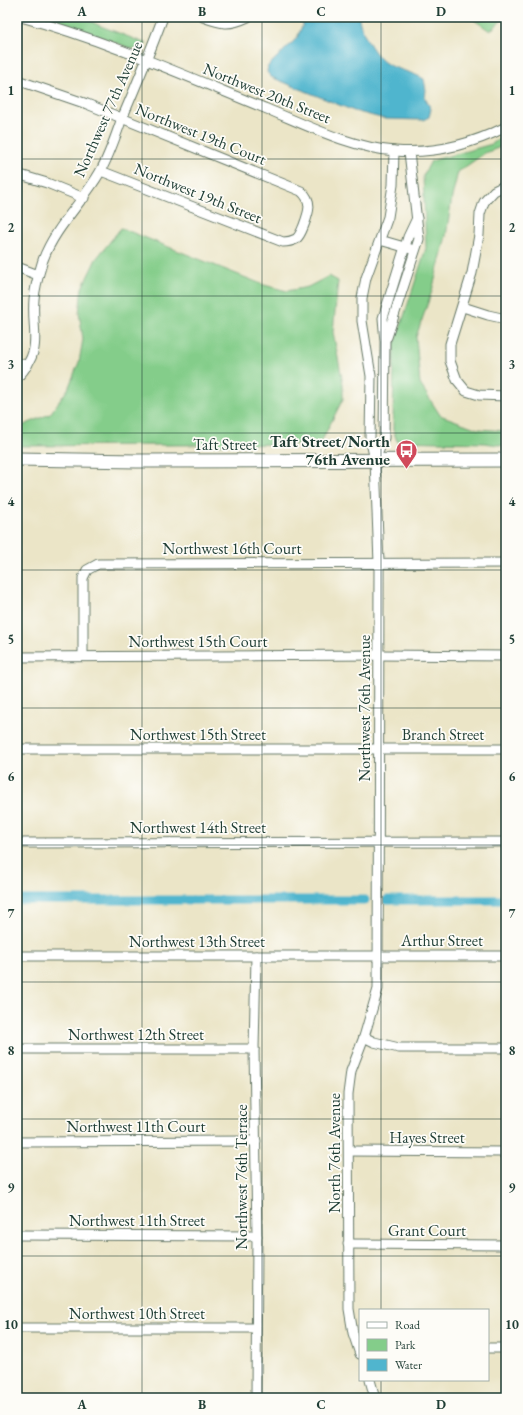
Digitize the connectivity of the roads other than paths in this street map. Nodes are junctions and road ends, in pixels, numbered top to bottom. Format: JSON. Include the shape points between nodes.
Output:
{"nodes":[{"id":1,"x":20,"y":17,"type":"edge"},
{"id":2,"x":163,"y":17,"type":"edge"},
{"id":3,"x":203,"y":17,"type":"edge"},
{"id":4,"x":248,"y":17,"type":"edge"},
{"id":5,"x":147,"y":61,"type":"junction"},
{"id":6,"x":17,"y":80,"type":"edge"},
{"id":7,"x":122,"y":118,"type":"junction"},
{"id":8,"x":506,"y":127,"type":"edge"},
{"id":9,"x":394,"y":151,"type":"junction"},
{"id":10,"x":409,"y":152,"type":"junction"},
{"id":11,"x":101,"y":170,"type":"junction"},
{"id":12,"x":17,"y":174,"type":"edge"},
{"id":13,"x":506,"y":185,"type":"edge"},
{"id":14,"x":84,"y":198,"type":"junction"},
{"id":15,"x":417,"y":218,"type":"junction"},
{"id":16,"x":380,"y":240,"type":"junction"},
{"id":17,"x":283,"y":242,"type":"joint"},
{"id":18,"x":405,"y":248,"type":"junction"},
{"id":19,"x":415,"y":251,"type":"junction"},
{"id":20,"x":17,"y":267,"type":"edge"},
{"id":21,"x":38,"y":275,"type":"junction"},
{"id":22,"x":463,"y":307,"type":"junction"},
{"id":23,"x":506,"y":320,"type":"edge"},
{"id":24,"x":385,"y":342,"type":"junction"},
{"id":25,"x":17,"y":362,"type":"edge"},
{"id":26,"x":26,"y":366,"type":"junction"},
{"id":27,"x":17,"y":378,"type":"edge"},
{"id":28,"x":506,"y":396,"type":"edge"},
{"id":29,"x":17,"y":459,"type":"edge"},
{"id":30,"x":375,"y":460,"type":"junction"},
{"id":31,"x":506,"y":460,"type":"edge"},
{"id":32,"x":379,"y":563,"type":"junction"},
{"id":33,"x":506,"y":563,"type":"edge"},
{"id":34,"x":379,"y":655,"type":"junction"},
{"id":35,"x":83,"y":656,"type":"junction"},
{"id":36,"x":506,"y":656,"type":"edge"},
{"id":37,"x":17,"y":657,"type":"edge"},
{"id":38,"x":17,"y":749,"type":"edge"},
{"id":39,"x":379,"y":749,"type":"junction"},
{"id":40,"x":506,"y":749,"type":"edge"},
{"id":41,"x":379,"y":841,"type":"junction"},
{"id":42,"x":506,"y":842,"type":"edge"},
{"id":43,"x":17,"y":843,"type":"edge"},
{"id":44,"x":378,"y":955,"type":"junction"},
{"id":45,"x":17,"y":956,"type":"edge"},
{"id":46,"x":256,"y":956,"type":"junction"},
{"id":47,"x":506,"y":956,"type":"edge"},
{"id":48,"x":364,"y":1037,"type":"junction"},
{"id":49,"x":506,"y":1048,"type":"edge"},
{"id":50,"x":17,"y":1049,"type":"edge"},
{"id":51,"x":254,"y":1049,"type":"junction"},
{"id":52,"x":256,"y":1141,"type":"junction"},
{"id":53,"x":17,"y":1142,"type":"edge"},
{"id":54,"x":348,"y":1151,"type":"junction"},
{"id":55,"x":506,"y":1152,"type":"edge"},
{"id":56,"x":17,"y":1235,"type":"edge"},
{"id":57,"x":256,"y":1236,"type":"junction"},
{"id":58,"x":348,"y":1244,"type":"junction"},
{"id":59,"x":506,"y":1245,"type":"edge"},
{"id":60,"x":17,"y":1328,"type":"edge"},
{"id":61,"x":256,"y":1328,"type":"junction"},
{"id":62,"x":489,"y":1348,"type":"edge"},
{"id":63,"x":506,"y":1348,"type":"edge"},
{"id":64,"x":359,"y":1351,"type":"edge"},
{"id":65,"x":370,"y":1381,"type":"edge"},
{"id":66,"x":256,"y":1398,"type":"edge"},
{"id":67,"x":375,"y":1398,"type":"edge"}],
"edges":[{"from":1,"to":5,"type":"street","name":"Northwest 20th Street","via":[[56,27]]},
{"from":2,"to":5,"type":"street","name":"Northwest 77th Avenue"},
{"from":3,"to":4,"type":"street","via":[[218,23],[235,23]]},
{"from":5,"to":7,"type":"street","name":"Northwest 77th Avenue"},
{"from":5,"to":9,"type":"street","name":"Northwest 20th Street","via":[[353,143]]},
{"from":6,"to":7,"type":"street","name":"Northwest 19th Court"},
{"from":7,"to":11,"type":"street","name":"Northwest 77th Avenue"},
{"from":7,"to":17,"type":"street","name":"Northwest 19th Court","via":[[306,194],[308,213],[301,232],[292,241]]},
{"from":8,"to":10,"type":"street","name":"Northwest 20th Street","via":[[478,140]]},
{"from":9,"to":10,"type":"street","name":"Northwest 20th Street"},
{"from":9,"to":16,"type":"street","name":"Northwest 76th Avenue","via":[[393,185],[388,217]]},
{"from":10,"to":15,"type":"street","name":"Northwest 76th Avenue"},
{"from":11,"to":14,"type":"street","name":"Northwest 77th Avenue"},
{"from":11,"to":17,"type":"street","name":"Northwest 19th Street"},
{"from":12,"to":14,"type":"street"},
{"from":13,"to":22,"type":"street","via":[[494,191],[484,202],[472,273]]},
{"from":14,"to":21,"type":"street","name":"Northwest 77th Avenue","via":[[58,232],[45,254]]},
{"from":15,"to":18,"type":"street","name":"Northwest 76th Avenue"},
{"from":15,"to":19,"type":"street","name":"Northwest 76th Avenue","via":[[419,239]]},
{"from":16,"to":18,"type":"street"},
{"from":16,"to":30,"type":"street","name":"Northwest 76th Avenue","via":[[366,278],[362,298],[362,321],[371,376],[370,438]]},
{"from":18,"to":19,"type":"street"},
{"from":18,"to":24,"type":"street","name":"Northwest 76th Avenue","via":[[383,318]]},
{"from":19,"to":24,"type":"street","name":"Northwest 76th Avenue"},
{"from":20,"to":21,"type":"street"},
{"from":21,"to":26,"type":"street","name":"Northwest 77th Avenue","via":[[34,299],[36,340],[34,351]]},
{"from":22,"to":23,"type":"street"},
{"from":22,"to":28,"type":"street","via":[[450,344],[450,361],[457,380],[466,391],[479,395]]},
{"from":24,"to":30,"type":"street","name":"Northwest 76th Avenue","via":[[384,438]]},
{"from":25,"to":26,"type":"street"},
{"from":26,"to":27,"type":"street","name":"Northwest 77th Avenue"},
{"from":29,"to":30,"type":"street","name":"Taft Street"},
{"from":30,"to":31,"type":"street","name":"Taft Street"},
{"from":30,"to":32,"type":"street","name":"Northwest 76th Avenue"},
{"from":32,"to":33,"type":"street","name":"Northwest 16th Court"},
{"from":32,"to":34,"type":"street","name":"Northwest 76th Avenue"},
{"from":32,"to":35,"type":"street","name":"Northwest 16th Court","via":[[98,564],[87,570],[83,578]]},
{"from":34,"to":35,"type":"street","name":"Northwest 15th Court"},
{"from":34,"to":36,"type":"street","name":"Northwest 15th Court"},
{"from":34,"to":39,"type":"street","name":"Northwest 76th Avenue"},
{"from":35,"to":37,"type":"street","name":"Northwest 15th Court"},
{"from":38,"to":39,"type":"street","name":"Northwest 15th Street"},
{"from":39,"to":40,"type":"street","name":"Branch Street"},
{"from":39,"to":41,"type":"street","name":"Northwest 76th Avenue"},
{"from":41,"to":42,"type":"street","name":"Northwest 14th Street"},
{"from":41,"to":43,"type":"street","name":"Northwest 14th Street"},
{"from":41,"to":44,"type":"street","name":"Northwest 76th Avenue"},
{"from":44,"to":46,"type":"street","name":"Northwest 13th Street"},
{"from":44,"to":47,"type":"street","name":"Arthur Street"},
{"from":44,"to":48,"type":"street","name":"North 76th Avenue","via":[[378,989]]},
{"from":45,"to":46,"type":"street","name":"Northwest 13th Street"},
{"from":46,"to":51,"type":"street","name":"Northwest 76th Terrace"},
{"from":48,"to":49,"type":"street","via":[[399,1048]]},
{"from":48,"to":54,"type":"street","name":"North 76th Avenue","via":[[351,1071],[348,1094]]},
{"from":50,"to":51,"type":"street","name":"Northwest 12th Street"},
{"from":51,"to":52,"type":"street","name":"Northwest 76th Terrace"},
{"from":52,"to":53,"type":"street","name":"Northwest 11th Court"},
{"from":52,"to":57,"type":"street","name":"Northwest 76th Terrace"},
{"from":54,"to":55,"type":"street","name":"Hayes Street"},
{"from":54,"to":58,"type":"street","name":"North 76th Avenue"},
{"from":56,"to":57,"type":"street","name":"Northwest 11th Street"},
{"from":57,"to":61,"type":"street","name":"Northwest 76th Terrace"},
{"from":58,"to":59,"type":"street","name":"Grant Court"},
{"from":58,"to":64,"type":"street","name":"North 76th Avenue","via":[[349,1309]]},
{"from":60,"to":61,"type":"street","name":"Northwest 10th Street"},
{"from":61,"to":66,"type":"street","name":"Northwest 76th Terrace"},
{"from":62,"to":63,"type":"street"},
{"from":65,"to":67,"type":"street"}]}
